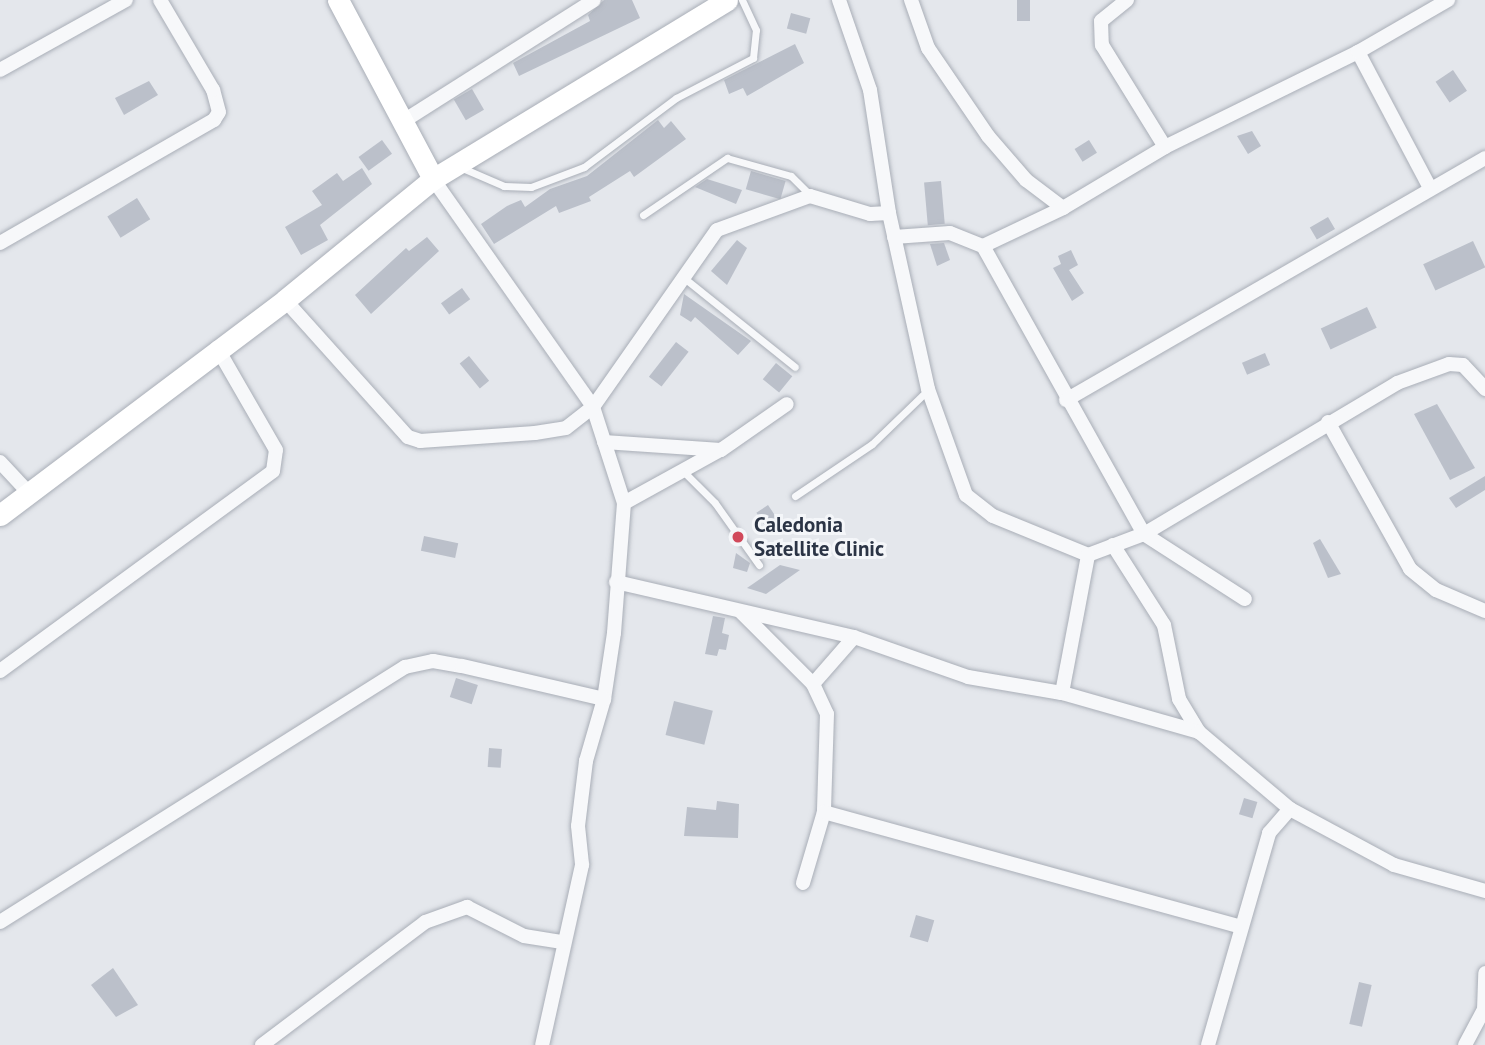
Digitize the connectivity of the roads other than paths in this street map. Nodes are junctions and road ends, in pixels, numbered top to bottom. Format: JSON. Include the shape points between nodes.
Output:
{"nodes":[{"id":1,"x":126,"y":0,"type":"edge"},
{"id":2,"x":160,"y":0,"type":"edge"},
{"id":3,"x":338,"y":0,"type":"edge"},
{"id":4,"x":594,"y":0,"type":"edge"},
{"id":5,"x":727,"y":0,"type":"edge"},
{"id":6,"x":742,"y":0,"type":"edge"},
{"id":7,"x":839,"y":0,"type":"edge"},
{"id":8,"x":911,"y":0,"type":"edge"},
{"id":9,"x":1127,"y":0,"type":"edge"},
{"id":10,"x":1448,"y":0,"type":"edge"},
{"id":11,"x":1358,"y":52,"type":"junction"},
{"id":12,"x":0,"y":71,"type":"edge"},
{"id":13,"x":402,"y":122,"type":"junction"},
{"id":14,"x":1166,"y":147,"type":"junction"},
{"id":15,"x":1485,"y":158,"type":"edge"},
{"id":16,"x":457,"y":165,"type":"junction"},
{"id":17,"x":433,"y":179,"type":"junction"},
{"id":18,"x":1430,"y":188,"type":"junction"},
{"id":19,"x":810,"y":196,"type":"junction"},
{"id":20,"x":1063,"y":208,"type":"junction"},
{"id":21,"x":890,"y":214,"type":"junction"},
{"id":22,"x":643,"y":215,"type":"dead end"},
{"id":23,"x":894,"y":237,"type":"junction"},
{"id":24,"x":0,"y":243,"type":"edge"},
{"id":25,"x":983,"y":246,"type":"junction"},
{"id":26,"x":684,"y":277,"type":"junction"},
{"id":27,"x":285,"y":300,"type":"junction"},
{"id":28,"x":217,"y":348,"type":"junction"},
{"id":29,"x":795,"y":367,"type":"dead end"},
{"id":30,"x":928,"y":389,"type":"junction"},
{"id":31,"x":1485,"y":389,"type":"edge"},
{"id":32,"x":1066,"y":400,"type":"junction"},
{"id":33,"x":787,"y":404,"type":"dead end"},
{"id":34,"x":593,"y":407,"type":"junction"},
{"id":35,"x":1328,"y":422,"type":"junction"},
{"id":36,"x":604,"y":442,"type":"junction"},
{"id":37,"x":721,"y":450,"type":"junction"},
{"id":38,"x":0,"y":462,"type":"edge"},
{"id":39,"x":683,"y":471,"type":"junction"},
{"id":40,"x":26,"y":490,"type":"junction"},
{"id":41,"x":795,"y":496,"type":"dead end"},
{"id":42,"x":624,"y":503,"type":"junction"},
{"id":43,"x":0,"y":515,"type":"edge"},
{"id":44,"x":1144,"y":534,"type":"junction"},
{"id":45,"x":1113,"y":545,"type":"junction"},
{"id":46,"x":1088,"y":555,"type":"junction"},
{"id":47,"x":759,"y":565,"type":"dead end"},
{"id":48,"x":616,"y":582,"type":"junction"},
{"id":49,"x":1245,"y":599,"type":"dead end"},
{"id":50,"x":740,"y":611,"type":"junction"},
{"id":51,"x":1485,"y":611,"type":"edge"},
{"id":52,"x":854,"y":637,"type":"junction"},
{"id":53,"x":0,"y":671,"type":"edge"},
{"id":54,"x":813,"y":684,"type":"junction"},
{"id":55,"x":1062,"y":693,"type":"junction"},
{"id":56,"x":604,"y":699,"type":"junction"},
{"id":57,"x":1199,"y":732,"type":"junction"},
{"id":58,"x":1290,"y":808,"type":"junction"},
{"id":59,"x":824,"y":812,"type":"junction"},
{"id":60,"x":803,"y":883,"type":"dead end"},
{"id":61,"x":1485,"y":891,"type":"edge"},
{"id":62,"x":0,"y":922,"type":"edge"},
{"id":63,"x":1239,"y":926,"type":"junction"},
{"id":64,"x":563,"y":942,"type":"junction"},
{"id":65,"x":1485,"y":973,"type":"edge"},
{"id":66,"x":262,"y":1045,"type":"edge"},
{"id":67,"x":542,"y":1045,"type":"edge"},
{"id":68,"x":1208,"y":1045,"type":"edge"},
{"id":69,"x":1465,"y":1045,"type":"edge"}],
"edges":[{"from":1,"to":12,"type":"street"},
{"from":2,"to":24,"type":"street","via":[[213,90],[219,112],[214,120]]},
{"from":3,"to":13,"type":"street"},
{"from":4,"to":13,"type":"street"},
{"from":5,"to":16,"type":"street"},
{"from":6,"to":16,"type":"lane","via":[[757,30],[753,58],[676,98],[584,167],[531,187],[504,186]]},
{"from":7,"to":21,"type":"street","via":[[870,90]]},
{"from":8,"to":20,"type":"street","via":[[928,48],[988,136],[1026,180]]},
{"from":9,"to":14,"type":"street","via":[[1101,21],[1102,45]]},
{"from":10,"to":11,"type":"street"},
{"from":11,"to":14,"type":"street"},
{"from":11,"to":18,"type":"street"},
{"from":13,"to":17,"type":"street"},
{"from":14,"to":20,"type":"street"},
{"from":15,"to":18,"type":"street"},
{"from":16,"to":17,"type":"street"},
{"from":17,"to":27,"type":"street"},
{"from":17,"to":34,"type":"street"},
{"from":18,"to":32,"type":"street"},
{"from":19,"to":21,"type":"street","via":[[870,214]]},
{"from":19,"to":22,"type":"lane","via":[[791,176],[727,158]]},
{"from":19,"to":26,"type":"street","via":[[717,230]]},
{"from":20,"to":25,"type":"street"},
{"from":21,"to":23,"type":"street"},
{"from":23,"to":25,"type":"street","via":[[950,233]]},
{"from":23,"to":30,"type":"street"},
{"from":25,"to":32,"type":"street"},
{"from":26,"to":29,"type":"lane"},
{"from":26,"to":34,"type":"street"},
{"from":27,"to":28,"type":"street"},
{"from":27,"to":34,"type":"street","via":[[408,437],[420,441],[481,433],[536,433],[566,428]]},
{"from":28,"to":40,"type":"street"},
{"from":28,"to":53,"type":"street","via":[[276,450],[273,471]]},
{"from":30,"to":41,"type":"lane","via":[[872,444]]},
{"from":30,"to":46,"type":"street","via":[[966,495],[993,516]]},
{"from":31,"to":35,"type":"street","via":[[1463,365],[1449,364],[1397,383]]},
{"from":32,"to":44,"type":"street"},
{"from":33,"to":37,"type":"street"},
{"from":34,"to":36,"type":"street"},
{"from":35,"to":44,"type":"street"},
{"from":35,"to":51,"type":"street","via":[[1410,569],[1436,590]]},
{"from":36,"to":37,"type":"street"},
{"from":36,"to":42,"type":"street"},
{"from":37,"to":39,"type":"street"},
{"from":38,"to":40,"type":"street"},
{"from":39,"to":42,"type":"street"},
{"from":39,"to":47,"type":"lane","via":[[715,503]]},
{"from":40,"to":43,"type":"street"},
{"from":42,"to":48,"type":"street"},
{"from":44,"to":45,"type":"street"},
{"from":44,"to":49,"type":"street"},
{"from":45,"to":46,"type":"street"},
{"from":45,"to":57,"type":"street","via":[[1164,625],[1179,699]]},
{"from":46,"to":55,"type":"street"},
{"from":48,"to":50,"type":"street"},
{"from":48,"to":56,"type":"street"},
{"from":50,"to":52,"type":"street"},
{"from":50,"to":54,"type":"street"},
{"from":52,"to":54,"type":"street"},
{"from":52,"to":55,"type":"street","via":[[968,677]]},
{"from":54,"to":59,"type":"street","via":[[827,714]]},
{"from":55,"to":57,"type":"street"},
{"from":56,"to":62,"type":"street","via":[[452,664],[405,667]]},
{"from":56,"to":64,"type":"street","via":[[586,761],[578,826],[582,864]]},
{"from":57,"to":58,"type":"street"},
{"from":58,"to":61,"type":"street","via":[[1394,865]]},
{"from":58,"to":63,"type":"street","via":[[1269,833]]},
{"from":59,"to":60,"type":"street"},
{"from":59,"to":63,"type":"street"},
{"from":63,"to":68,"type":"street"},
{"from":64,"to":66,"type":"street","via":[[524,936],[467,906],[425,922]]},
{"from":64,"to":67,"type":"street"},
{"from":65,"to":69,"type":"street","via":[[1484,1010]]}]}
